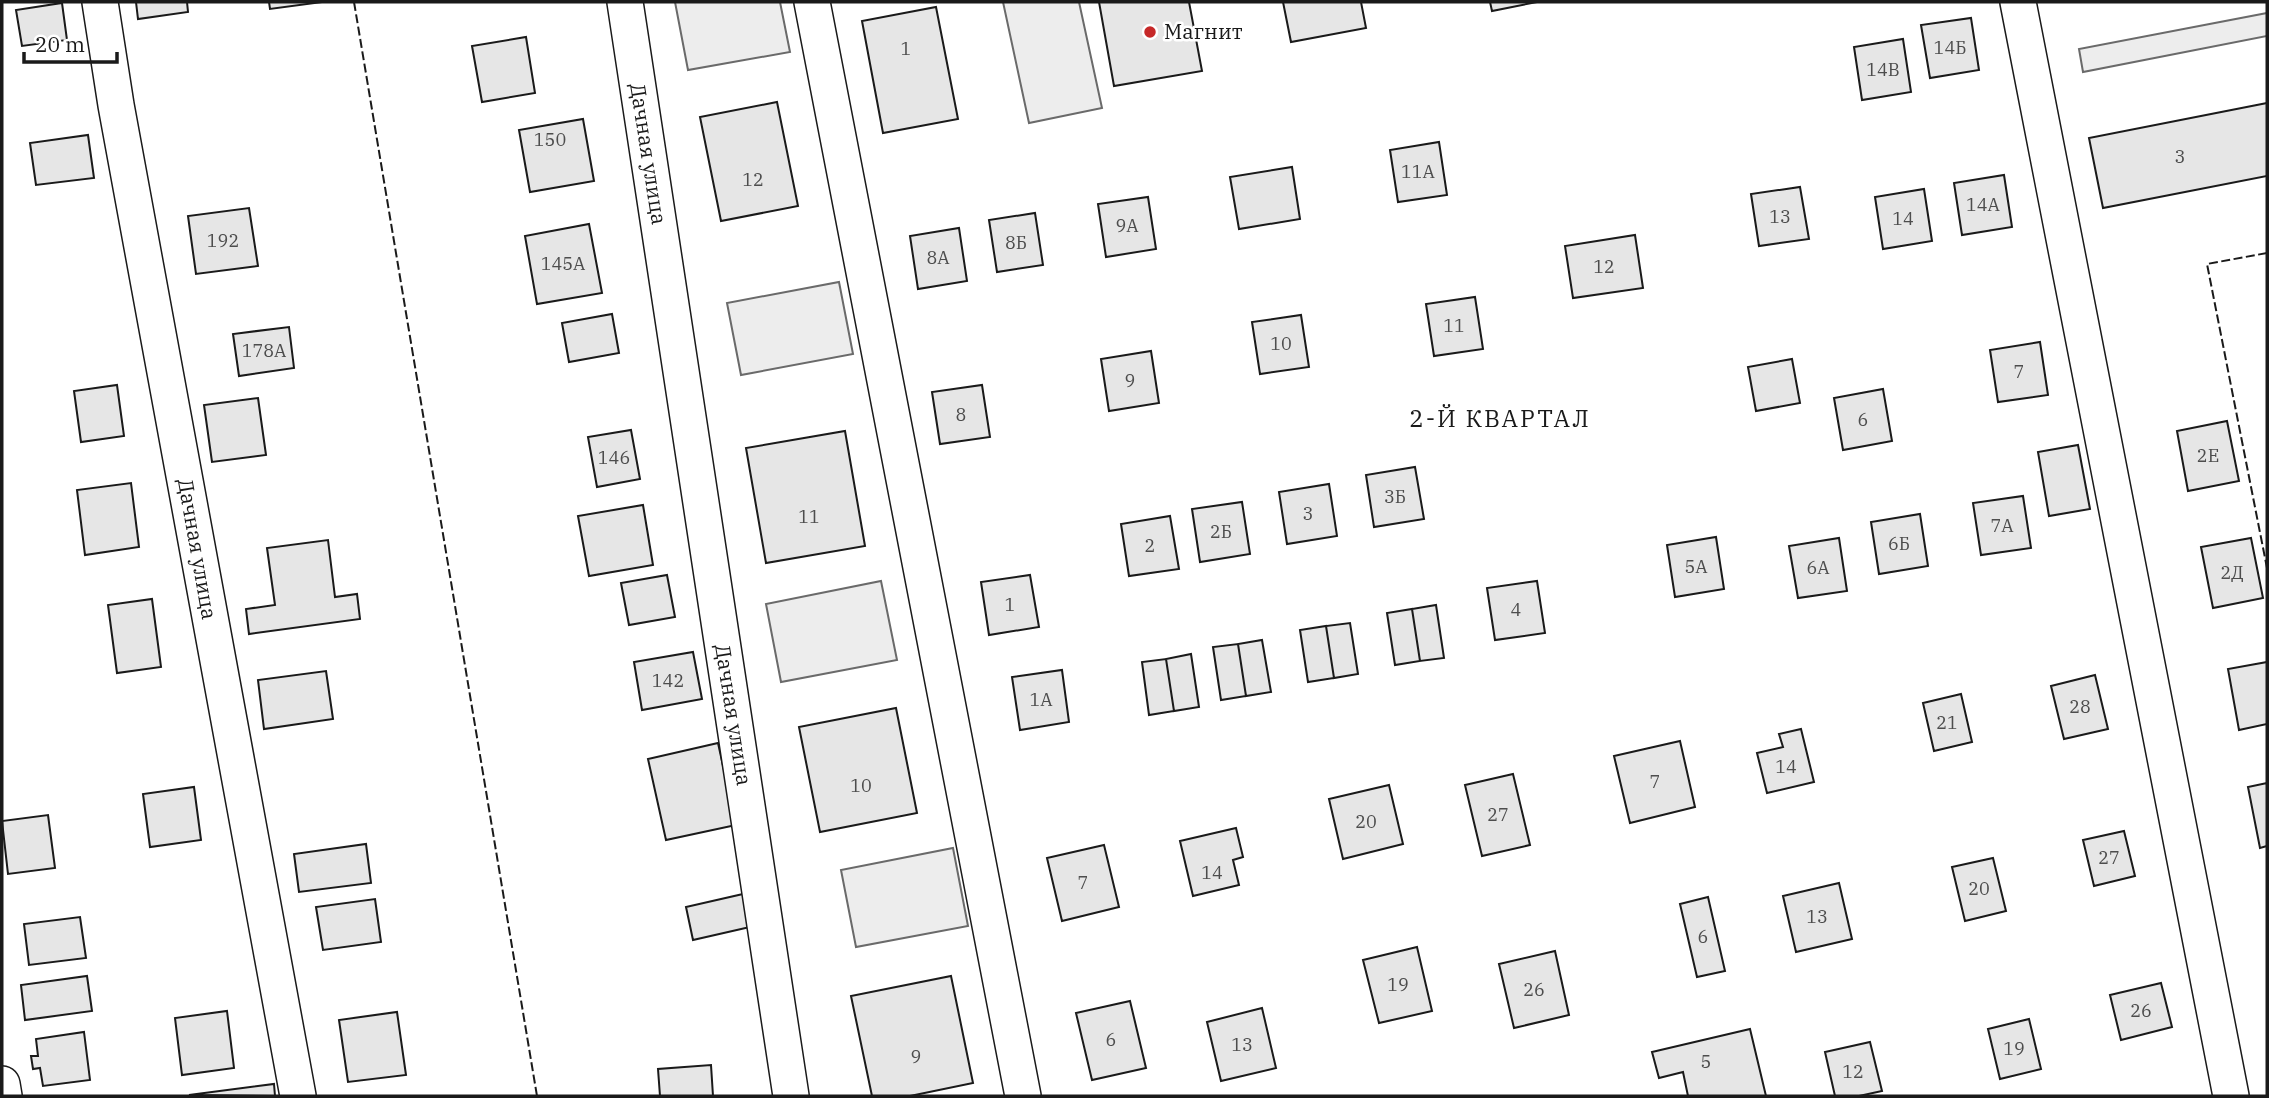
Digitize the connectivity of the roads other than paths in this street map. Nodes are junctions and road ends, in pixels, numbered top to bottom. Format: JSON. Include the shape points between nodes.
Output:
{"nodes":[{"id":1,"x":100,"y":2,"type":"edge"},
{"id":2,"x":625,"y":2,"type":"edge"},
{"id":3,"x":812,"y":2,"type":"edge"},
{"id":4,"x":2018,"y":2,"type":"edge"},
{"id":5,"x":2,"y":1084,"type":"edge"},
{"id":6,"x":4,"y":1096,"type":"edge"},
{"id":7,"x":298,"y":1096,"type":"edge"},
{"id":8,"x":791,"y":1096,"type":"edge"},
{"id":9,"x":1023,"y":1096,"type":"edge"},
{"id":10,"x":2231,"y":1096,"type":"edge"}],
"edges":[{"from":1,"to":7,"type":"street","name":"Дачная улица"},
{"from":2,"to":8,"type":"street","name":"Дачная улица"},
{"from":3,"to":9,"type":"street"},
{"from":4,"to":10,"type":"street"},
{"from":5,"to":6,"type":"street"}]}
